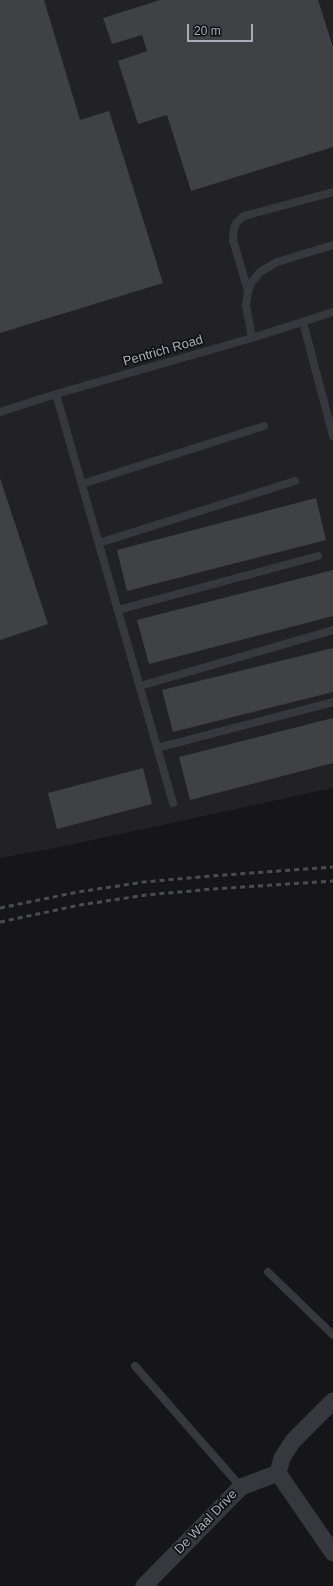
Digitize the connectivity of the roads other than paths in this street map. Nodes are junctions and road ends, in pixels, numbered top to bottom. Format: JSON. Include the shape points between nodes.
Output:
{"nodes":[{"id":1,"x":333,"y":192,"type":"edge"},
{"id":2,"x":333,"y":245,"type":"edge"},
{"id":3,"x":248,"y":291,"type":"junction"},
{"id":4,"x":333,"y":312,"type":"edge"},
{"id":5,"x":303,"y":322,"type":"junction"},
{"id":6,"x":252,"y":338,"type":"junction"},
{"id":7,"x":56,"y":394,"type":"junction"},
{"id":8,"x":0,"y":412,"type":"edge"},
{"id":9,"x":264,"y":426,"type":"dead end"},
{"id":10,"x":333,"y":436,"type":"edge"},
{"id":11,"x":295,"y":481,"type":"dead end"},
{"id":12,"x":82,"y":484,"type":"junction"},
{"id":13,"x":99,"y":543,"type":"junction"},
{"id":14,"x":318,"y":556,"type":"dead end"},
{"id":15,"x":118,"y":610,"type":"junction"},
{"id":16,"x":333,"y":630,"type":"edge"},
{"id":17,"x":140,"y":686,"type":"junction"},
{"id":18,"x":333,"y":702,"type":"edge"},
{"id":19,"x":157,"y":748,"type":"junction"},
{"id":20,"x":173,"y":803,"type":"dead end"},
{"id":21,"x":268,"y":1272,"type":"dead end"},
{"id":22,"x":333,"y":1335,"type":"edge"},
{"id":23,"x":134,"y":1366,"type":"dead end"},
{"id":24,"x":333,"y":1401,"type":"edge"},
{"id":25,"x":278,"y":1473,"type":"junction"},
{"id":26,"x":241,"y":1487,"type":"junction"},
{"id":27,"x":333,"y":1554,"type":"edge"},
{"id":28,"x":144,"y":1586,"type":"edge"}],
"edges":[{"from":1,"to":3,"type":"lane","via":[[244,216],[237,222],[232,240]]},
{"from":2,"to":3,"type":"lane","via":[[277,262],[260,272]]},
{"from":3,"to":6,"type":"lane","via":[[246,306]]},
{"from":4,"to":5,"type":"lane","name":"Pentrich Road"},
{"from":5,"to":6,"type":"lane","name":"Pentrich Road"},
{"from":5,"to":10,"type":"lane"},
{"from":6,"to":7,"type":"lane","name":"Pentrich Road"},
{"from":7,"to":8,"type":"lane","name":"Pentrich Road"},
{"from":7,"to":12,"type":"lane"},
{"from":9,"to":12,"type":"lane"},
{"from":11,"to":13,"type":"lane"},
{"from":12,"to":13,"type":"lane"},
{"from":13,"to":15,"type":"lane"},
{"from":14,"to":15,"type":"lane"},
{"from":15,"to":17,"type":"lane"},
{"from":16,"to":17,"type":"lane"},
{"from":17,"to":19,"type":"lane"},
{"from":18,"to":19,"type":"lane"},
{"from":19,"to":20,"type":"lane"},
{"from":21,"to":22,"type":"lane"},
{"from":23,"to":26,"type":"lane"},
{"from":24,"to":25,"type":"street","via":[[293,1441],[282,1458]]},
{"from":25,"to":26,"type":"street","name":"De Waal Drive"},
{"from":25,"to":27,"type":"street"},
{"from":26,"to":28,"type":"street","name":"De Waal Drive"}]}
